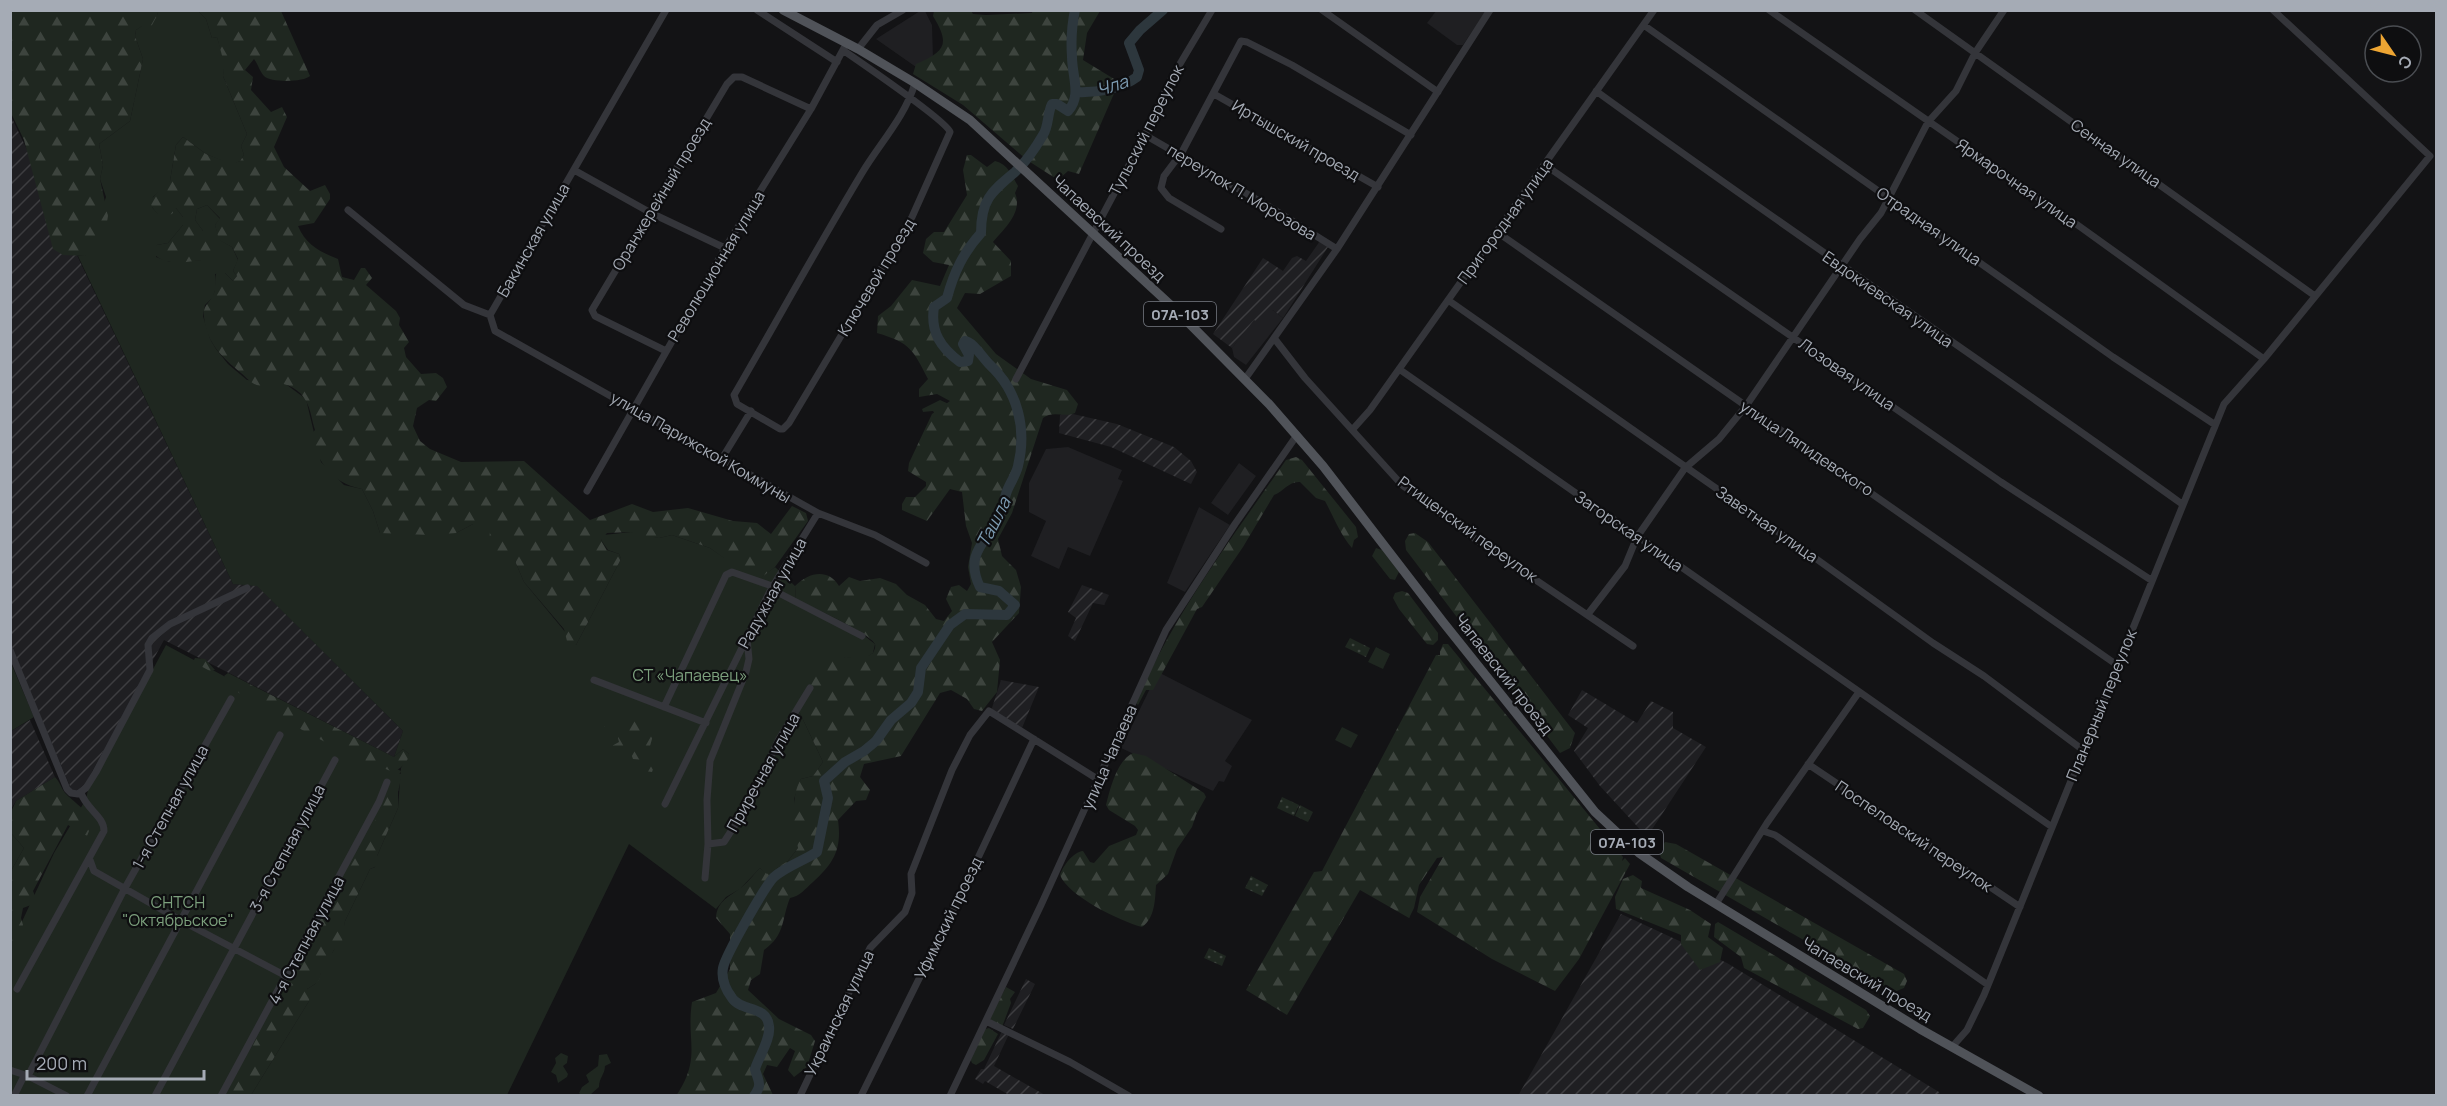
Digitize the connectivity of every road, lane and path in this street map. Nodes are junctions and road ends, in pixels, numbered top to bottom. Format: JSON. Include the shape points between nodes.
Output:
{"nodes":[{"id":1,"x":666,"y":10,"type":"edge"},
{"id":2,"x":757,"y":10,"type":"edge"},
{"id":3,"x":783,"y":10,"type":"edge"},
{"id":4,"x":903,"y":10,"type":"edge"},
{"id":5,"x":1212,"y":10,"type":"edge"},
{"id":6,"x":1322,"y":10,"type":"edge"},
{"id":7,"x":1490,"y":10,"type":"edge"},
{"id":8,"x":1654,"y":10,"type":"edge"},
{"id":9,"x":1769,"y":10,"type":"edge"},
{"id":10,"x":1916,"y":10,"type":"edge"},
{"id":11,"x":2004,"y":10,"type":"edge"},
{"id":12,"x":2273,"y":10,"type":"edge"},
{"id":13,"x":1645,"y":26,"type":"junction"},
{"id":14,"x":844,"y":46,"type":"junction"},
{"id":15,"x":858,"y":49,"type":"junction"},
{"id":16,"x":1975,"y":53,"type":"junction"},
{"id":17,"x":837,"y":63,"type":"junction"},
{"id":18,"x":915,"y":83,"type":"junction"},
{"id":19,"x":1596,"y":91,"type":"junction"},
{"id":20,"x":1438,"y":92,"type":"junction"},
{"id":21,"x":1214,"y":94,"type":"junction"},
{"id":22,"x":910,"y":99,"type":"junction"},
{"id":23,"x":811,"y":110,"type":"junction"},
{"id":24,"x":1928,"y":122,"type":"junction"},
{"id":25,"x":1145,"y":135,"type":"junction"},
{"id":26,"x":1411,"y":135,"type":"junction"},
{"id":27,"x":1180,"y":155,"type":"junction"},
{"id":28,"x":1545,"y":165,"type":"junction"},
{"id":29,"x":574,"y":170,"type":"junction"},
{"id":30,"x":1378,"y":187,"type":"junction"},
{"id":31,"x":1889,"y":198,"type":"junction"},
{"id":32,"x":348,"y":210,"type":"dead end"},
{"id":33,"x":651,"y":213,"type":"junction"},
{"id":34,"x":1221,"y":229,"type":"dead end"},
{"id":35,"x":1093,"y":232,"type":"junction"},
{"id":36,"x":1497,"y":232,"type":"junction"},
{"id":37,"x":725,"y":248,"type":"junction"},
{"id":38,"x":1338,"y":249,"type":"junction"},
{"id":39,"x":1842,"y":266,"type":"junction"},
{"id":40,"x":2315,"y":296,"type":"junction"},
{"id":41,"x":1448,"y":300,"type":"junction"},
{"id":42,"x":490,"y":315,"type":"junction"},
{"id":43,"x":1793,"y":336,"type":"junction"},
{"id":44,"x":1274,"y":338,"type":"junction"},
{"id":45,"x":666,"y":351,"type":"junction"},
{"id":46,"x":2264,"y":358,"type":"junction"},
{"id":47,"x":1400,"y":369,"type":"junction"},
{"id":48,"x":1016,"y":379,"type":"dead end"},
{"id":49,"x":1245,"y":379,"type":"junction"},
{"id":50,"x":1746,"y":406,"type":"junction"},
{"id":51,"x":634,"y":408,"type":"junction"},
{"id":52,"x":751,"y":411,"type":"junction"},
{"id":53,"x":2214,"y":424,"type":"junction"},
{"id":54,"x":1353,"y":429,"type":"junction"},
{"id":55,"x":1297,"y":435,"type":"junction"},
{"id":56,"x":721,"y":460,"type":"junction"},
{"id":57,"x":1685,"y":468,"type":"junction"},
{"id":58,"x":587,"y":491,"type":"dead end"},
{"id":59,"x":2182,"y":504,"type":"junction"},
{"id":60,"x":818,"y":513,"type":"junction"},
{"id":61,"x":1637,"y":537,"type":"junction"},
{"id":62,"x":926,"y":562,"type":"dead end"},
{"id":63,"x":2151,"y":580,"type":"junction"},
{"id":64,"x":772,"y":587,"type":"junction"},
{"id":65,"x":247,"y":588,"type":"dead end"},
{"id":66,"x":1588,"y":614,"type":"junction"},
{"id":67,"x":862,"y":636,"type":"dead end"},
{"id":68,"x":747,"y":637,"type":"junction"},
{"id":69,"x":1633,"y":646,"type":"dead end"},
{"id":70,"x":10,"y":650,"type":"edge"},
{"id":71,"x":2117,"y":665,"type":"junction"},
{"id":72,"x":594,"y":680,"type":"dead end"},
{"id":73,"x":810,"y":688,"type":"dead end"},
{"id":74,"x":1859,"y":692,"type":"junction"},
{"id":75,"x":231,"y":699,"type":"dead end"},
{"id":76,"x":664,"y":707,"type":"junction"},
{"id":77,"x":706,"y":723,"type":"junction"},
{"id":78,"x":280,"y":735,"type":"dead end"},
{"id":79,"x":1034,"y":740,"type":"junction"},
{"id":80,"x":2083,"y":750,"type":"junction"},
{"id":81,"x":335,"y":760,"type":"dead end"},
{"id":82,"x":1808,"y":764,"type":"junction"},
{"id":83,"x":1099,"y":780,"type":"junction"},
{"id":84,"x":387,"y":782,"type":"dead end"},
{"id":85,"x":81,"y":793,"type":"junction"},
{"id":86,"x":665,"y":804,"type":"dead end"},
{"id":87,"x":2052,"y":827,"type":"junction"},
{"id":88,"x":1763,"y":831,"type":"junction"},
{"id":89,"x":708,"y":844,"type":"junction"},
{"id":90,"x":90,"y":860,"type":"junction"},
{"id":91,"x":705,"y":878,"type":"dead end"},
{"id":92,"x":125,"y":888,"type":"junction"},
{"id":93,"x":1716,"y":904,"type":"junction"},
{"id":94,"x":2020,"y":907,"type":"junction"},
{"id":95,"x":180,"y":920,"type":"junction"},
{"id":96,"x":234,"y":948,"type":"junction"},
{"id":97,"x":286,"y":976,"type":"junction"},
{"id":98,"x":1988,"y":985,"type":"junction"},
{"id":99,"x":17,"y":989,"type":"dead end"},
{"id":100,"x":986,"y":1021,"type":"junction"},
{"id":101,"x":1952,"y":1047,"type":"junction"},
{"id":102,"x":10,"y":1070,"type":"edge"},
{"id":103,"x":26,"y":1076,"type":"junction"},
{"id":104,"x":14,"y":1095,"type":"edge"},
{"id":105,"x":67,"y":1095,"type":"edge"},
{"id":106,"x":87,"y":1095,"type":"edge"},
{"id":107,"x":155,"y":1095,"type":"edge"},
{"id":108,"x":221,"y":1095,"type":"edge"},
{"id":109,"x":800,"y":1095,"type":"edge"},
{"id":110,"x":861,"y":1095,"type":"edge"},
{"id":111,"x":950,"y":1095,"type":"edge"},
{"id":112,"x":1129,"y":1095,"type":"edge"},
{"id":113,"x":2039,"y":1095,"type":"edge"}],
"edges":[{"from":1,"to":29,"type":"street","name":"Бакинская улица"},
{"from":2,"to":17,"type":"street"},
{"from":3,"to":14,"type":"main road","number":"07А-103"},
{"from":4,"to":15,"type":"street","via":[[877,25]]},
{"from":5,"to":25,"type":"street","name":"Тульский переулок","via":[[1171,79]]},
{"from":6,"to":20,"type":"street"},
{"from":7,"to":20,"type":"street"},
{"from":8,"to":13,"type":"street","name":"Пригородная улица"},
{"from":9,"to":24,"type":"street","name":"Ярмарочная улица"},
{"from":10,"to":16,"type":"street","name":"Сенная улица"},
{"from":11,"to":16,"type":"street"},
{"from":12,"to":40,"type":"street","name":"Планерный переулок","via":[[2430,156]]},
{"from":13,"to":19,"type":"street","name":"Пригородная улица"},
{"from":13,"to":31,"type":"street","name":"Отрадная улица"},
{"from":14,"to":15,"type":"main road","number":"07А-103"},
{"from":14,"to":17,"type":"street","name":"Революционная улица"},
{"from":14,"to":22,"type":"street","name":"Ключевой проезд"},
{"from":15,"to":18,"type":"main road","number":"07А-103"},
{"from":16,"to":24,"type":"street","via":[[1956,91]]},
{"from":16,"to":40,"type":"street","name":"Сенная улица"},
{"from":17,"to":23,"type":"street","name":"Революционная улица"},
{"from":18,"to":22,"type":"street","name":"Ключевой проезд"},
{"from":18,"to":35,"type":"main road","name":"Чапаевский проезд","number":"07А-103","via":[[970,120]]},
{"from":19,"to":28,"type":"street","name":"Пригородная улица"},
{"from":19,"to":39,"type":"street","name":"Евдокиевская улица"},
{"from":20,"to":26,"type":"street"},
{"from":21,"to":26,"type":"street","via":[[1241,41],[1247,42],[1292,64]]},
{"from":21,"to":27,"type":"street"},
{"from":21,"to":30,"type":"street","name":"Иртышский проезд"},
{"from":22,"to":52,"type":"street","name":"Ключевой проезд","via":[[863,171],[734,395],[735,401]]},
{"from":22,"to":52,"type":"street","name":"Ключевой проезд","via":[[950,132],[912,217],[787,427],[780,429]]},
{"from":23,"to":33,"type":"street","name":"Оранжерейный проезд","via":[[755,82],[734,77]]},
{"from":23,"to":37,"type":"street","name":"Революционная улица"},
{"from":24,"to":31,"type":"street"},
{"from":24,"to":46,"type":"street","name":"Ярмарочная улица"},
{"from":25,"to":27,"type":"street","name":"переулок П. Морозова"},
{"from":25,"to":35,"type":"street","name":"Тульский переулок"},
{"from":26,"to":30,"type":"street"},
{"from":27,"to":34,"type":"street","via":[[1161,188]]},
{"from":27,"to":38,"type":"street","name":"переулок П. Морозова"},
{"from":28,"to":36,"type":"street","name":"Пригородная улица"},
{"from":28,"to":43,"type":"street","name":"Лозовая улица"},
{"from":29,"to":33,"type":"street"},
{"from":29,"to":42,"type":"street","name":"Бакинская улица"},
{"from":30,"to":38,"type":"street"},
{"from":31,"to":39,"type":"street"},
{"from":31,"to":53,"type":"street","name":"Отрадная улица"},
{"from":32,"to":42,"type":"street","name":"Бакинская улица","via":[[464,305]]},
{"from":33,"to":37,"type":"street"},
{"from":33,"to":45,"type":"street","name":"Оранжерейный проезд","via":[[592,310],[595,316]]},
{"from":35,"to":48,"type":"street","name":"Тульский переулок"},
{"from":35,"to":49,"type":"main road","name":"Чапаевский проезд","number":"07А-103"},
{"from":36,"to":41,"type":"street","name":"Пригородная улица"},
{"from":36,"to":50,"type":"street","name":"улица Ляпидевского"},
{"from":37,"to":45,"type":"street","name":"Революционная улица"},
{"from":38,"to":44,"type":"street"},
{"from":39,"to":43,"type":"street"},
{"from":39,"to":59,"type":"street","name":"Евдокиевская улица"},
{"from":40,"to":46,"type":"street","name":"Планерный переулок"},
{"from":41,"to":47,"type":"street","name":"Пригородная улица"},
{"from":41,"to":57,"type":"street","name":"Заветная улица"},
{"from":42,"to":51,"type":"street","name":"улица Парижской Коммуны","via":[[495,331]]},
{"from":43,"to":50,"type":"street"},
{"from":43,"to":63,"type":"street","name":"Лозовая улица","via":[[2001,482]]},
{"from":44,"to":49,"type":"street"},
{"from":44,"to":54,"type":"street","name":"Ртищенский переулок"},
{"from":45,"to":51,"type":"street","name":"Революционная улица"},
{"from":46,"to":53,"type":"street","name":"Планерный переулок","via":[[2224,404]]},
{"from":47,"to":54,"type":"street","name":"Пригородная улица"},
{"from":47,"to":61,"type":"street","name":"Загорская улица"},
{"from":49,"to":55,"type":"main road","name":"Чапаевский проезд","number":"07А-103"},
{"from":50,"to":57,"type":"street","via":[[1719,439]]},
{"from":50,"to":71,"type":"street","name":"улица Ляпидевского"},
{"from":51,"to":56,"type":"street","name":"улица Парижской Коммуны"},
{"from":51,"to":58,"type":"street","name":"Революционная улица"},
{"from":52,"to":56,"type":"street"},
{"from":53,"to":59,"type":"street","name":"Планерный переулок"},
{"from":54,"to":66,"type":"street","name":"Ртищенский переулок","via":[[1402,485]]},
{"from":55,"to":83,"type":"street","name":"улица Чапаева","via":[[1166,630]]},
{"from":55,"to":93,"type":"main road","name":"Чапаевский проезд","number":"07А-103","via":[[1594,812],[1639,853]]},
{"from":56,"to":60,"type":"street","name":"улица Парижской Коммуны"},
{"from":57,"to":61,"type":"street"},
{"from":57,"to":80,"type":"street","name":"Заветная улица","via":[[1984,675]]},
{"from":59,"to":63,"type":"street","name":"Планерный переулок"},
{"from":60,"to":62,"type":"street","name":"улица Парижской Коммуны","via":[[875,535]]},
{"from":60,"to":64,"type":"street","name":"Радужная улица"},
{"from":61,"to":66,"type":"street","via":[[1625,566]]},
{"from":61,"to":74,"type":"street","name":"Загорская улица"},
{"from":63,"to":71,"type":"street","name":"Планерный переулок"},
{"from":64,"to":67,"type":"street"},
{"from":64,"to":68,"type":"street","name":"Радужная улица"},
{"from":64,"to":76,"type":"street","via":[[732,572],[726,575]]},
{"from":65,"to":85,"type":"street","via":[[170,624],[152,638],[148,645],[150,670]]},
{"from":66,"to":69,"type":"street","name":"Ртищенский переулок"},
{"from":68,"to":77,"type":"street","name":"Радужная улица"},
{"from":68,"to":89,"type":"street","via":[[746,672],[710,761]]},
{"from":70,"to":85,"type":"street","via":[[67,789]]},
{"from":71,"to":80,"type":"street","name":"Планерный переулок"},
{"from":72,"to":76,"type":"street"},
{"from":73,"to":89,"type":"street","name":"Приречная улица","via":[[779,739],[743,812],[723,842]]},
{"from":74,"to":82,"type":"street"},
{"from":74,"to":87,"type":"street","name":"Загорская улица"},
{"from":75,"to":92,"type":"street","name":"1-я Степная улица"},
{"from":76,"to":77,"type":"street"},
{"from":77,"to":86,"type":"street","name":"Радужная улица"},
{"from":78,"to":95,"type":"street"},
{"from":79,"to":83,"type":"street"},
{"from":79,"to":109,"type":"street","name":"Украинская улица","via":[[989,711],[970,735],[952,770],[912,874],[912,893],[905,912],[870,948]]},
{"from":79,"to":110,"type":"street","name":"Уфимский проезд"},
{"from":80,"to":87,"type":"street","name":"Планерный переулок"},
{"from":81,"to":96,"type":"street","name":"3-я Степная улица"},
{"from":82,"to":88,"type":"street"},
{"from":82,"to":94,"type":"street","name":"Поспеловский переулок"},
{"from":83,"to":100,"type":"street","name":"улица Чапаева"},
{"from":84,"to":97,"type":"street","name":"4-я Степная улица"},
{"from":85,"to":90,"type":"street","via":[[87,807],[104,826]]},
{"from":87,"to":94,"type":"street","name":"Планерный переулок"},
{"from":88,"to":93,"type":"street"},
{"from":88,"to":98,"type":"street","via":[[1775,835]]},
{"from":89,"to":91,"type":"street"},
{"from":90,"to":92,"type":"street","via":[[94,871]]},
{"from":90,"to":99,"type":"street"},
{"from":92,"to":95,"type":"street"},
{"from":92,"to":103,"type":"street","name":"1-я Степная улица"},
{"from":93,"to":101,"type":"main road","name":"Чапаевский проезд","number":"07А-103"},
{"from":94,"to":98,"type":"street","name":"Планерный переулок"},
{"from":95,"to":96,"type":"street"},
{"from":95,"to":106,"type":"street"},
{"from":96,"to":97,"type":"street"},
{"from":96,"to":107,"type":"street","name":"3-я Степная улица"},
{"from":97,"to":108,"type":"street","name":"4-я Степная улица"},
{"from":98,"to":101,"type":"street","name":"Планерный переулок","via":[[1967,1030]]},
{"from":100,"to":111,"type":"street","name":"улица Чапаева"},
{"from":100,"to":112,"type":"street"},
{"from":101,"to":113,"type":"main road","name":"Чапаевский проезд","number":"07А-103"},
{"from":102,"to":103,"type":"street"},
{"from":103,"to":104,"type":"street","name":"1-я Степная улица"},
{"from":103,"to":105,"type":"street"}]}
